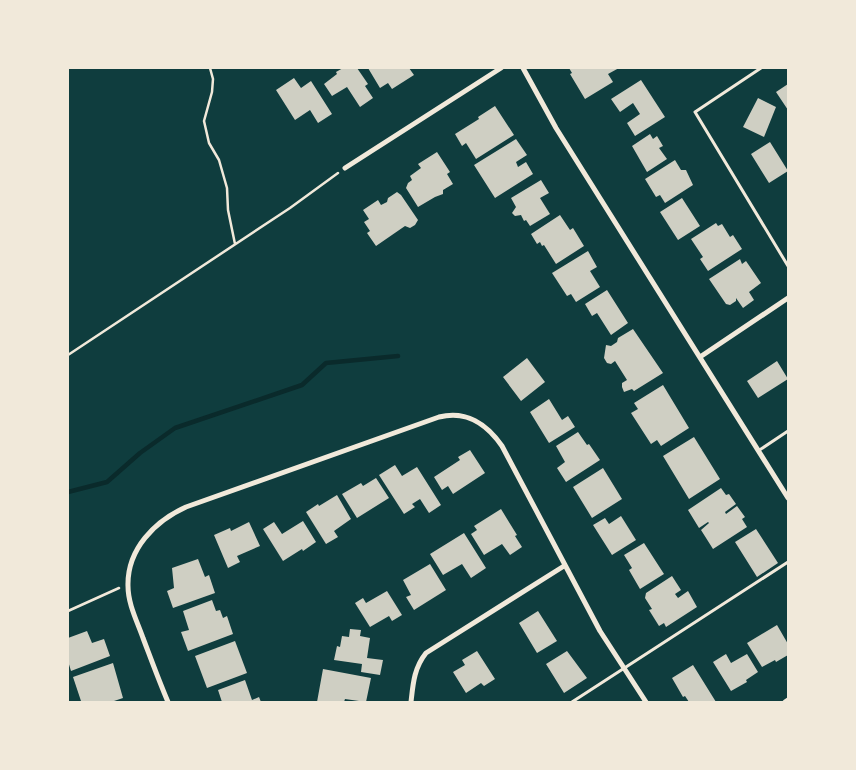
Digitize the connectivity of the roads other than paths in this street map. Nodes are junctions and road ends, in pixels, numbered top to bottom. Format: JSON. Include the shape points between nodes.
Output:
{"nodes":[{"id":1,"x":501,"y":68,"type":"edge"},
{"id":2,"x":524,"y":68,"type":"edge"},
{"id":3,"x":761,"y":68,"type":"edge"},
{"id":4,"x":344,"y":168,"type":"road end"},
{"id":5,"x":788,"y":266,"type":"edge"},
{"id":6,"x":788,"y":298,"type":"edge"},
{"id":7,"x":700,"y":357,"type":"junction"},
{"id":8,"x":788,"y":431,"type":"edge"},
{"id":9,"x":758,"y":451,"type":"junction"},
{"id":10,"x":788,"y":498,"type":"edge"},
{"id":11,"x":788,"y":562,"type":"edge"},
{"id":12,"x":564,"y":566,"type":"junction"},
{"id":13,"x":624,"y":669,"type":"junction"},
{"id":14,"x":788,"y":700,"type":"edge"},
{"id":15,"x":168,"y":702,"type":"edge"},
{"id":16,"x":412,"y":702,"type":"edge"},
{"id":17,"x":572,"y":702,"type":"edge"},
{"id":18,"x":646,"y":702,"type":"edge"},
{"id":19,"x":785,"y":702,"type":"edge"}],
"edges":[{"from":1,"to":4,"type":"street"},
{"from":2,"to":7,"type":"street","via":[[556,128]]},
{"from":3,"to":5,"type":"lane","via":[[695,112]]},
{"from":6,"to":7,"type":"street"},
{"from":7,"to":9,"type":"street"},
{"from":8,"to":9,"type":"lane"},
{"from":9,"to":10,"type":"street"},
{"from":11,"to":13,"type":"lane"},
{"from":12,"to":13,"type":"street"},
{"from":12,"to":15,"type":"street","via":[[496,437],[471,419],[456,414],[430,421],[176,511],[145,537],[135,554],[128,587],[132,610]]},
{"from":12,"to":16,"type":"street","via":[[426,653],[415,673]]},
{"from":13,"to":17,"type":"lane"},
{"from":13,"to":18,"type":"street"},
{"from":14,"to":19,"type":"street"}]}
